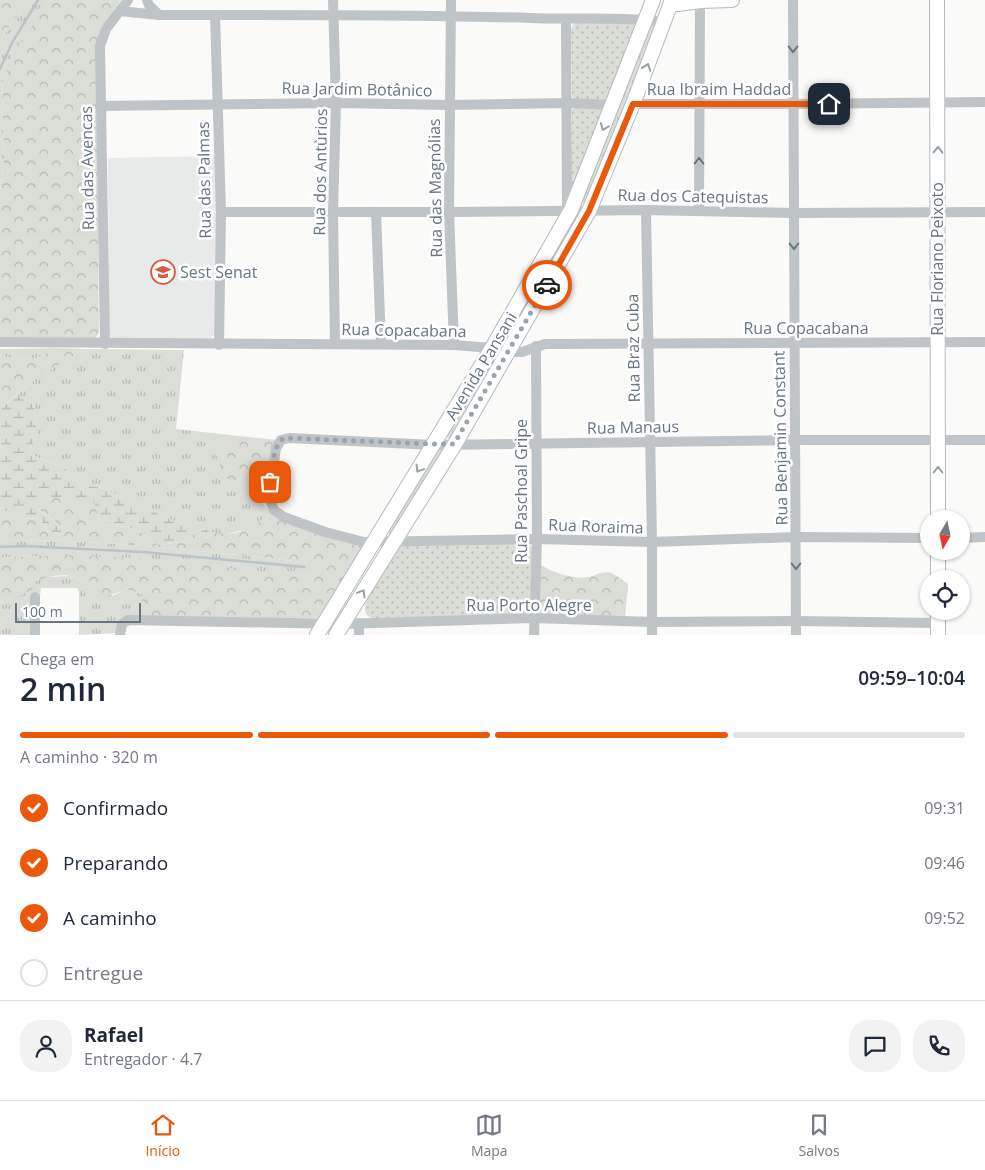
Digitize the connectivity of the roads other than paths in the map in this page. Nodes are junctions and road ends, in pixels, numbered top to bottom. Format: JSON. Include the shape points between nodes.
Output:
{"nodes":[{"id":1,"x":128,"y":0,"type":"edge"},
{"id":2,"x":147,"y":0,"type":"edge"},
{"id":3,"x":333,"y":0,"type":"edge"},
{"id":4,"x":451,"y":0,"type":"edge"},
{"id":5,"x":653,"y":0,"type":"edge"},
{"id":6,"x":732,"y":0,"type":"edge"},
{"id":7,"x":793,"y":0,"type":"edge"},
{"id":8,"x":937,"y":0,"type":"edge"},
{"id":9,"x":698,"y":1,"type":"edge"},
{"id":10,"x":671,"y":3,"type":"edge"},
{"id":11,"x":120,"y":10,"type":"junction"},
{"id":12,"x":158,"y":15,"type":"junction"},
{"id":13,"x":215,"y":15,"type":"junction"},
{"id":14,"x":333,"y":15,"type":"junction"},
{"id":15,"x":451,"y":15,"type":"junction"},
{"id":16,"x":566,"y":19,"type":"junction"},
{"id":17,"x":646,"y":20,"type":"junction"},
{"id":18,"x":663,"y":22,"type":"junction"},
{"id":19,"x":985,"y":102,"type":"edge"},
{"id":20,"x":217,"y":103,"type":"junction"},
{"id":21,"x":336,"y":103,"type":"junction"},
{"id":22,"x":567,"y":103,"type":"junction"},
{"id":23,"x":938,"y":103,"type":"junction"},
{"id":24,"x":633,"y":104,"type":"junction"},
{"id":25,"x":699,"y":104,"type":"junction"},
{"id":26,"x":793,"y":104,"type":"junction"},
{"id":27,"x":449,"y":105,"type":"junction"},
{"id":28,"x":613,"y":105,"type":"junction"},
{"id":29,"x":100,"y":106,"type":"junction"},
{"id":30,"x":646,"y":210,"type":"junction"},
{"id":31,"x":699,"y":210,"type":"junction"},
{"id":32,"x":589,"y":211,"type":"junction"},
{"id":33,"x":221,"y":212,"type":"junction"},
{"id":34,"x":334,"y":212,"type":"junction"},
{"id":35,"x":376,"y":212,"type":"junction"},
{"id":36,"x":450,"y":212,"type":"junction"},
{"id":37,"x":937,"y":212,"type":"junction"},
{"id":38,"x":985,"y":212,"type":"edge"},
{"id":39,"x":569,"y":213,"type":"junction"},
{"id":40,"x":794,"y":213,"type":"junction"},
{"id":41,"x":0,"y":342,"type":"edge"},
{"id":42,"x":938,"y":342,"type":"junction"},
{"id":43,"x":985,"y":342,"type":"edge"},
{"id":44,"x":648,"y":343,"type":"junction"},
{"id":45,"x":794,"y":343,"type":"junction"},
{"id":46,"x":105,"y":344,"type":"junction"},
{"id":47,"x":335,"y":344,"type":"junction"},
{"id":48,"x":381,"y":344,"type":"junction"},
{"id":49,"x":219,"y":345,"type":"junction"},
{"id":50,"x":454,"y":345,"type":"junction"},
{"id":51,"x":536,"y":346,"type":"junction"},
{"id":52,"x":492,"y":348,"type":"junction"},
{"id":53,"x":508,"y":352,"type":"junction"},
{"id":54,"x":794,"y":440,"type":"junction"},
{"id":55,"x":938,"y":440,"type":"junction"},
{"id":56,"x":985,"y":440,"type":"edge"},
{"id":57,"x":649,"y":442,"type":"junction"},
{"id":58,"x":537,"y":443,"type":"junction"},
{"id":59,"x":434,"y":444,"type":"junction"},
{"id":60,"x":454,"y":444,"type":"junction"},
{"id":61,"x":270,"y":504,"type":"joint"},
{"id":62,"x":938,"y":510,"type":"edge"},
{"id":63,"x":796,"y":537,"type":"junction"},
{"id":64,"x":985,"y":537,"type":"edge"},
{"id":65,"x":920,"y":538,"type":"edge"},
{"id":66,"x":970,"y":538,"type":"edge"},
{"id":67,"x":537,"y":539,"type":"junction"},
{"id":68,"x":375,"y":541,"type":"junction"},
{"id":69,"x":394,"y":541,"type":"junction"},
{"id":70,"x":652,"y":542,"type":"junction"},
{"id":71,"x":35,"y":597,"type":"dead end"},
{"id":72,"x":534,"y":618,"type":"junction"},
{"id":73,"x":796,"y":621,"type":"junction"},
{"id":74,"x":652,"y":622,"type":"junction"},
{"id":75,"x":359,"y":623,"type":"junction"},
{"id":76,"x":938,"y":623,"type":"edge"},
{"id":77,"x":320,"y":629,"type":"edge"},
{"id":78,"x":340,"y":630,"type":"edge"},
{"id":79,"x":35,"y":635,"type":"edge"},
{"id":80,"x":120,"y":635,"type":"edge"},
{"id":81,"x":359,"y":635,"type":"edge"},
{"id":82,"x":534,"y":635,"type":"edge"},
{"id":83,"x":652,"y":635,"type":"edge"},
{"id":84,"x":796,"y":635,"type":"edge"}],
"edges":[{"from":1,"to":11,"type":"street","name":"Rua das Avencas"},
{"from":2,"to":12,"type":"street"},
{"from":3,"to":14,"type":"street","name":"Rua dos Antùrios"},
{"from":4,"to":15,"type":"street","name":"Rua das Magnólias"},
{"from":5,"to":17,"type":"main road","name":"Avenida Pansani"},
{"from":6,"to":9,"type":"main road"},
{"from":7,"to":26,"type":"street","name":"Rua Benjamin Constant","one_way":true},
{"from":8,"to":23,"type":"main road","name":"Rua Floriano Peixoto"},
{"from":9,"to":10,"type":"main road"},
{"from":9,"to":25,"type":"street"},
{"from":10,"to":18,"type":"main road","name":"Avenida Pansani"},
{"from":11,"to":12,"type":"street"},
{"from":11,"to":29,"type":"street","name":"Rua das Avencas","via":[[102,37],[100,46]]},
{"from":12,"to":13,"type":"street"},
{"from":13,"to":14,"type":"street"},
{"from":13,"to":20,"type":"street","name":"Rua das Palmas"},
{"from":14,"to":15,"type":"street"},
{"from":14,"to":21,"type":"street","name":"Rua dos Antùrios"},
{"from":15,"to":16,"type":"street"},
{"from":15,"to":27,"type":"street","name":"Rua das Magnólias"},
{"from":16,"to":17,"type":"street"},
{"from":16,"to":22,"type":"street"},
{"from":17,"to":18,"type":"street"},
{"from":17,"to":28,"type":"main road","name":"Avenida Pansani"},
{"from":24,"to":18,"type":"main road","name":"Avenida Pansani","one_way":true},
{"from":19,"to":23,"type":"street","name":"Rua Ibraim Haddad"},
{"from":20,"to":21,"type":"street","name":"Rua Jardim Botânico"},
{"from":20,"to":29,"type":"street","name":"Rua Jardim Botânico"},
{"from":20,"to":33,"type":"street","name":"Rua das Palmas"},
{"from":21,"to":27,"type":"street","name":"Rua Jardim Botânico"},
{"from":21,"to":34,"type":"street","name":"Rua dos Antùrios"},
{"from":22,"to":27,"type":"street","name":"Rua Jardim Botânico"},
{"from":22,"to":28,"type":"street","name":"Rua Jardim Botânico"},
{"from":22,"to":39,"type":"street"},
{"from":23,"to":26,"type":"street","name":"Rua Ibraim Haddad"},
{"from":37,"to":23,"type":"main road","name":"Rua Floriano Peixoto","one_way":true},
{"from":24,"to":25,"type":"street","name":"Rua Ibraim Haddad"},
{"from":24,"to":32,"type":"main road","name":"Avenida Pansani"},
{"from":25,"to":26,"type":"street","name":"Rua Ibraim Haddad"},
{"from":31,"to":25,"type":"street","one_way":true},
{"from":26,"to":40,"type":"street","name":"Rua Benjamin Constant"},
{"from":27,"to":36,"type":"street","name":"Rua das Magnólias"},
{"from":28,"to":39,"type":"main road","name":"Avenida Pansani","one_way":true},
{"from":29,"to":46,"type":"street","name":"Rua das Avencas"},
{"from":30,"to":31,"type":"street","name":"Rua dos Catequistas"},
{"from":30,"to":32,"type":"street","name":"Rua dos Catequistas"},
{"from":30,"to":44,"type":"street","name":"Rua Braz Cuba"},
{"from":31,"to":40,"type":"street","name":"Rua dos Catequistas"},
{"from":32,"to":39,"type":"street","name":"Rua dos Catequistas"},
{"from":32,"to":53,"type":"main road","name":"Avenida Pansani"},
{"from":33,"to":34,"type":"street","name":"Rua dos Catequistas"},
{"from":33,"to":49,"type":"street","name":"Rua das Palmas"},
{"from":34,"to":35,"type":"street","name":"Rua dos Catequistas"},
{"from":34,"to":47,"type":"street","name":"Rua dos Antùrios"},
{"from":35,"to":36,"type":"street","name":"Rua dos Catequistas"},
{"from":35,"to":48,"type":"street"},
{"from":36,"to":39,"type":"street","name":"Rua dos Catequistas"},
{"from":36,"to":50,"type":"street","name":"Rua das Magnólias"},
{"from":37,"to":38,"type":"street","name":"Rua dos Catequistas"},
{"from":37,"to":40,"type":"street","name":"Rua dos Catequistas"},
{"from":37,"to":42,"type":"main road","name":"Rua Floriano Peixoto"},
{"from":39,"to":52,"type":"main road","name":"Avenida Pansani"},
{"from":40,"to":45,"type":"street","name":"Rua Benjamin Constant","one_way":true},
{"from":41,"to":46,"type":"street","name":"Rua Copacabana"},
{"from":42,"to":43,"type":"street","name":"Rua Copacabana"},
{"from":42,"to":45,"type":"street","name":"Rua Copacabana"},
{"from":42,"to":55,"type":"main road","name":"Rua Floriano Peixoto"},
{"from":44,"to":45,"type":"street","name":"Rua Copacabana"},
{"from":44,"to":51,"type":"street","name":"Rua Copacabana"},
{"from":44,"to":57,"type":"street","name":"Rua Braz Cuba"},
{"from":45,"to":54,"type":"street","name":"Rua Benjamin Constant"},
{"from":46,"to":49,"type":"street","name":"Rua Copacabana"},
{"from":47,"to":48,"type":"street","name":"Rua Copacabana"},
{"from":47,"to":49,"type":"street","name":"Rua Copacabana"},
{"from":48,"to":50,"type":"street","name":"Rua Copacabana"},
{"from":50,"to":52,"type":"street","name":"Rua Copacabana"},
{"from":51,"to":53,"type":"street","name":"Rua Copacabana","via":[[522,352]]},
{"from":51,"to":58,"type":"street","name":"Rua Paschoal Gripe"},
{"from":52,"to":53,"type":"street","name":"Rua Copacabana"},
{"from":52,"to":59,"type":"main road","name":"Avenida Pansani"},
{"from":53,"to":60,"type":"main road","name":"Avenida Pansani"},
{"from":54,"to":55,"type":"street","name":"Rua Manaus"},
{"from":54,"to":57,"type":"street","name":"Rua Manaus"},
{"from":54,"to":63,"type":"street","name":"Rua Benjamin Constant"},
{"from":55,"to":56,"type":"street","name":"Rua Manaus"},
{"from":62,"to":55,"type":"main road","name":"Rua Floriano Peixoto","one_way":true},
{"from":57,"to":58,"type":"street","name":"Rua Manaus"},
{"from":57,"to":70,"type":"street","name":"Rua Braz Cuba"},
{"from":58,"to":60,"type":"street","name":"Rua Manaus"},
{"from":58,"to":67,"type":"street","name":"Rua Paschoal Gripe"},
{"from":59,"to":60,"type":"street","name":"Rua Manaus"},
{"from":59,"to":61,"type":"street","name":"Rua Manaus","via":[[281,440],[276,448],[270,482]]},
{"from":59,"to":68,"type":"main road","name":"Avenida Pansani","one_way":true},
{"from":60,"to":69,"type":"main road","name":"Avenida Pansani"},
{"from":61,"to":68,"type":"street","name":"Rua Roraima","via":[[284,517],[326,532],[364,542]]},
{"from":63,"to":65,"type":"street","name":"Rua Roraima"},
{"from":63,"to":70,"type":"street","name":"Rua Roraima"},
{"from":63,"to":73,"type":"street","name":"Rua Benjamin Constant","one_way":true},
{"from":64,"to":66,"type":"street"},
{"from":67,"to":69,"type":"street","name":"Rua Roraima"},
{"from":67,"to":70,"type":"street","name":"Rua Roraima"},
{"from":67,"to":72,"type":"street","name":"Rua Paschoal Gripe"},
{"from":68,"to":69,"type":"street","name":"Rua Roraima"},
{"from":68,"to":77,"type":"main road","name":"Avenida Pansani"},
{"from":78,"to":69,"type":"main road","name":"Avenida Pansani","one_way":true},
{"from":70,"to":74,"type":"street","name":"Rua Braz Cuba"},
{"from":71,"to":79,"type":"street"},
{"from":72,"to":74,"type":"street","name":"Rua Porto Alegre"},
{"from":72,"to":75,"type":"street","name":"Rua Porto Alegre"},
{"from":72,"to":82,"type":"street","name":"Rua Paschoal Gripe"},
{"from":73,"to":74,"type":"street","name":"Rua Porto Alegre"},
{"from":73,"to":76,"type":"street","name":"Rua Porto Alegre"},
{"from":73,"to":84,"type":"street","name":"Rua Benjamin Constant"},
{"from":74,"to":83,"type":"street","name":"Rua Braz Cuba"},
{"from":75,"to":78,"type":"street","name":"Rua Porto Alegre"},
{"from":75,"to":81,"type":"street"},
{"from":77,"to":78,"type":"street","name":"Rua Porto Alegre"},
{"from":77,"to":80,"type":"street","name":"Rua Porto Alegre","via":[[128,620],[122,624]]}]}
